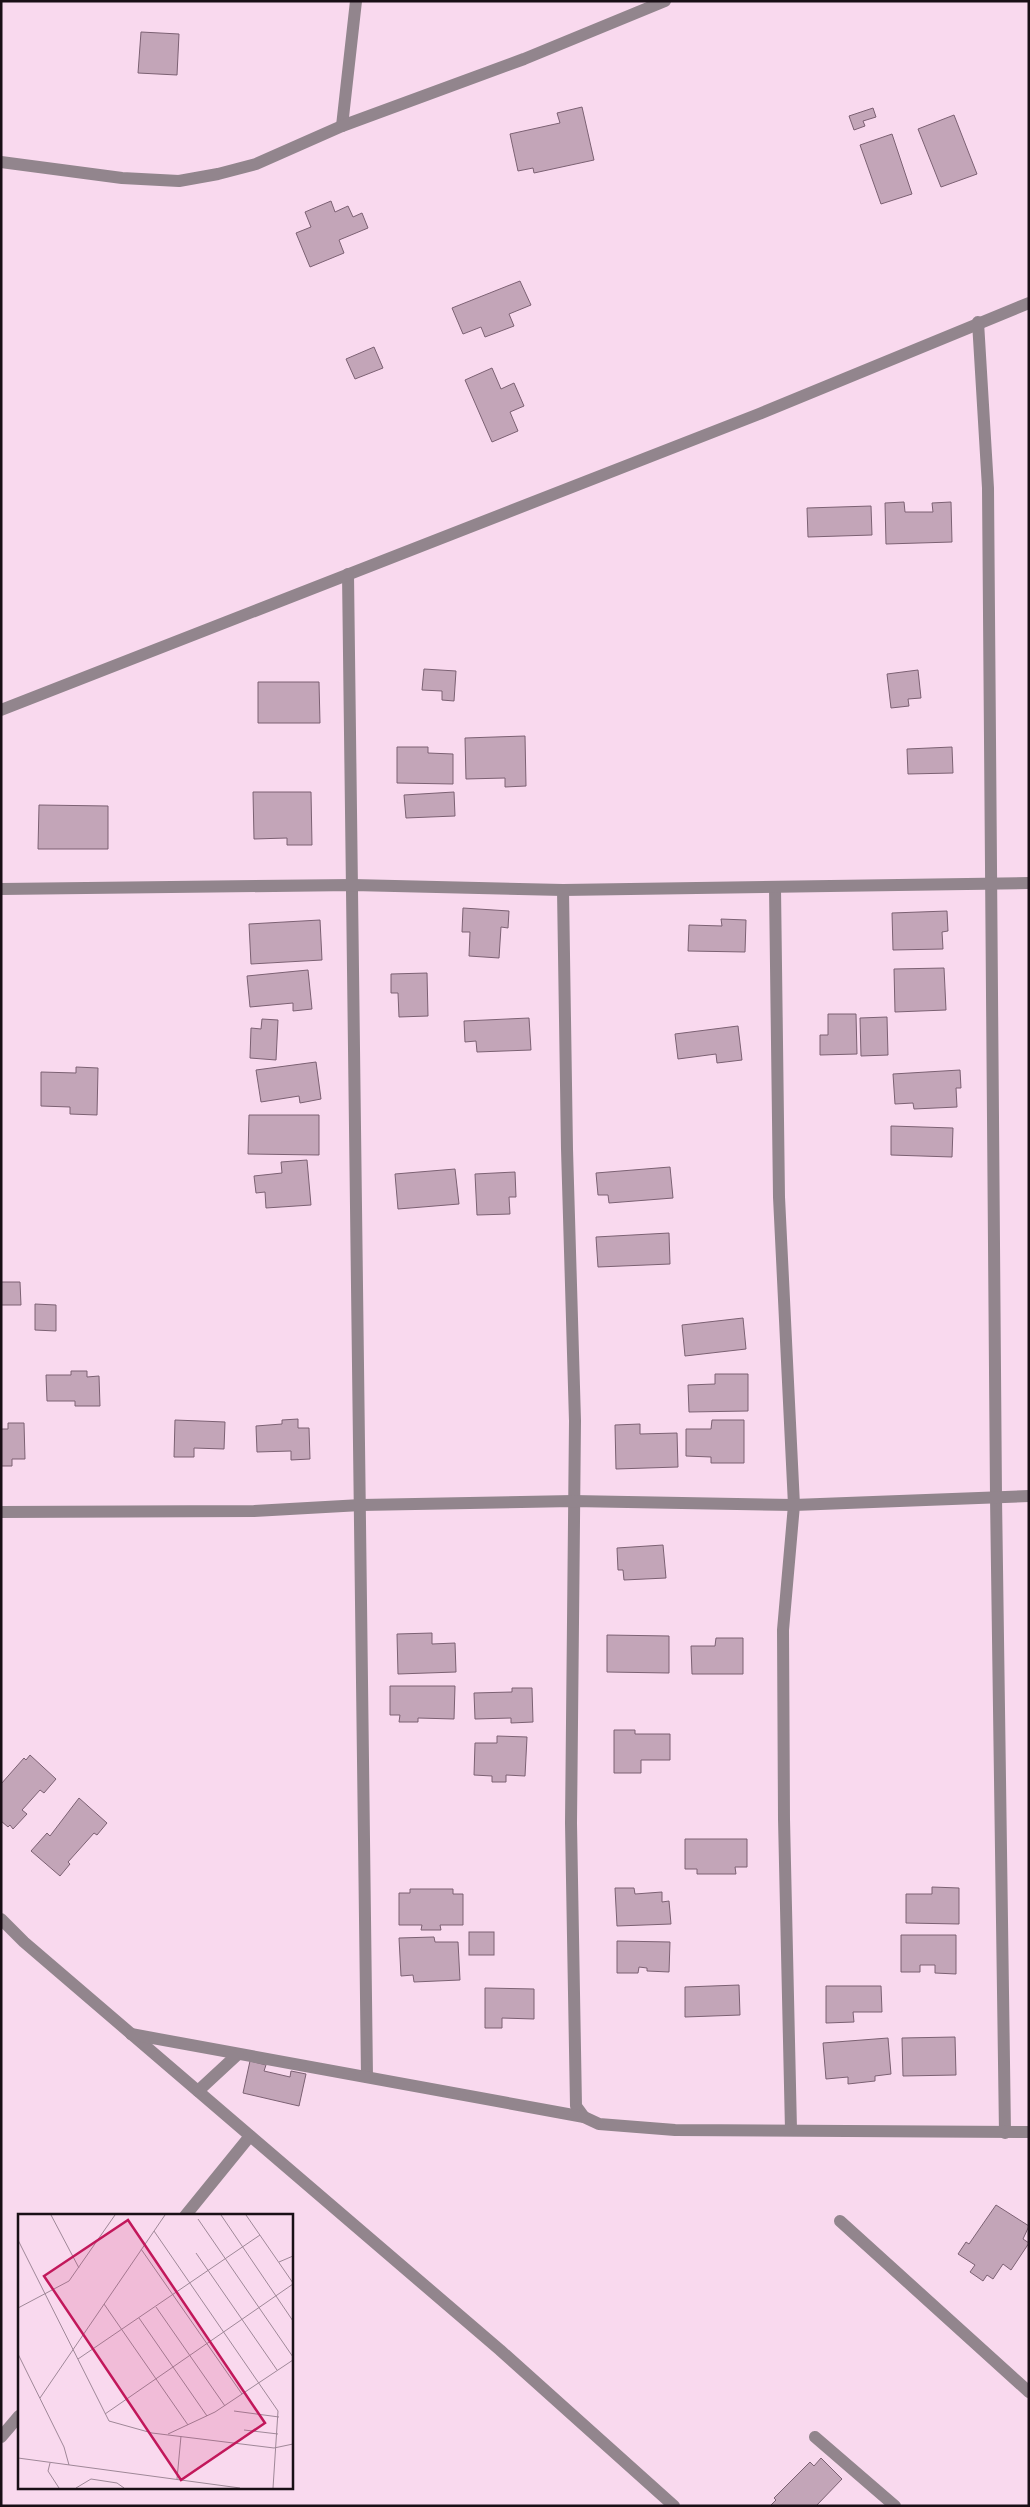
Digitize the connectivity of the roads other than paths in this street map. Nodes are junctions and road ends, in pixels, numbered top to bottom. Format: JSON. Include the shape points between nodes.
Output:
{"nodes":[{"id":1,"x":356,"y":1,"type":"edge"},
{"id":2,"x":665,"y":1,"type":"edge"},
{"id":3,"x":342,"y":126,"type":"junction"},
{"id":4,"x":1,"y":162,"type":"edge"},
{"id":5,"x":1029,"y":303,"type":"edge"},
{"id":6,"x":978,"y":322,"type":"junction"},
{"id":7,"x":348,"y":574,"type":"junction"},
{"id":8,"x":1,"y":710,"type":"edge"},
{"id":9,"x":1029,"y":883,"type":"edge"},
{"id":10,"x":991,"y":884,"type":"junction"},
{"id":11,"x":353,"y":886,"type":"junction"},
{"id":12,"x":775,"y":888,"type":"junction"},
{"id":13,"x":1,"y":889,"type":"edge"},
{"id":14,"x":564,"y":890,"type":"junction"},
{"id":15,"x":1029,"y":1496,"type":"edge"},
{"id":16,"x":996,"y":1497,"type":"junction"},
{"id":17,"x":573,"y":1501,"type":"junction"},
{"id":18,"x":361,"y":1505,"type":"junction"},
{"id":19,"x":794,"y":1505,"type":"junction"},
{"id":20,"x":1,"y":1512,"type":"edge"},
{"id":21,"x":1,"y":1919,"type":"edge"},
{"id":22,"x":131,"y":2034,"type":"junction"},
{"id":23,"x":238,"y":2054,"type":"junction"},
{"id":24,"x":367,"y":2077,"type":"junction"},
{"id":25,"x":198,"y":2091,"type":"junction"},
{"id":26,"x":584,"y":2117,"type":"junction"},
{"id":27,"x":792,"y":2130,"type":"junction"},
{"id":28,"x":1029,"y":2132,"type":"edge"},
{"id":29,"x":1005,"y":2133,"type":"junction"},
{"id":30,"x":250,"y":2136,"type":"junction"},
{"id":31,"x":187,"y":2214,"type":"edge"},
{"id":32,"x":840,"y":2221,"type":"dead end"},
{"id":33,"x":1029,"y":2392,"type":"edge"},
{"id":34,"x":18,"y":2417,"type":"edge"},
{"id":35,"x":1,"y":2437,"type":"edge"},
{"id":36,"x":815,"y":2437,"type":"dead end"},
{"id":37,"x":674,"y":2506,"type":"edge"},
{"id":38,"x":896,"y":2506,"type":"edge"}],
"edges":[{"from":1,"to":3,"type":"street"},
{"from":2,"to":3,"type":"street","via":[[524,59]]},
{"from":3,"to":4,"type":"street","via":[[256,164],[179,181],[122,178]]},
{"from":5,"to":6,"type":"street"},
{"from":6,"to":7,"type":"street","via":[[759,414]]},
{"from":6,"to":10,"type":"street","via":[[988,488]]},
{"from":7,"to":8,"type":"street"},
{"from":7,"to":11,"type":"street"},
{"from":9,"to":10,"type":"street"},
{"from":10,"to":12,"type":"street"},
{"from":10,"to":16,"type":"street"},
{"from":11,"to":13,"type":"street"},
{"from":11,"to":14,"type":"street"},
{"from":11,"to":18,"type":"street"},
{"from":12,"to":14,"type":"street"},
{"from":12,"to":19,"type":"street","via":[[779,1197]]},
{"from":14,"to":17,"type":"street","via":[[575,1421]]},
{"from":15,"to":16,"type":"street"},
{"from":16,"to":19,"type":"street"},
{"from":16,"to":29,"type":"street"},
{"from":17,"to":18,"type":"street"},
{"from":17,"to":19,"type":"street"},
{"from":17,"to":26,"type":"street","via":[[571,1823],[576,2106]]},
{"from":18,"to":20,"type":"street","via":[[254,1511]]},
{"from":18,"to":24,"type":"street"},
{"from":19,"to":27,"type":"street","via":[[783,1630]]},
{"from":21,"to":22,"type":"street"},
{"from":22,"to":23,"type":"street"},
{"from":22,"to":25,"type":"street"},
{"from":23,"to":24,"type":"street"},
{"from":23,"to":25,"type":"street"},
{"from":24,"to":26,"type":"street"},
{"from":25,"to":30,"type":"street"},
{"from":26,"to":27,"type":"street","via":[[599,2124],[675,2130]]},
{"from":27,"to":29,"type":"street"},
{"from":28,"to":29,"type":"street"},
{"from":30,"to":31,"type":"street"},
{"from":30,"to":37,"type":"street","via":[[500,2350]]},
{"from":32,"to":33,"type":"street"},
{"from":34,"to":35,"type":"street"},
{"from":36,"to":38,"type":"street"}]}
